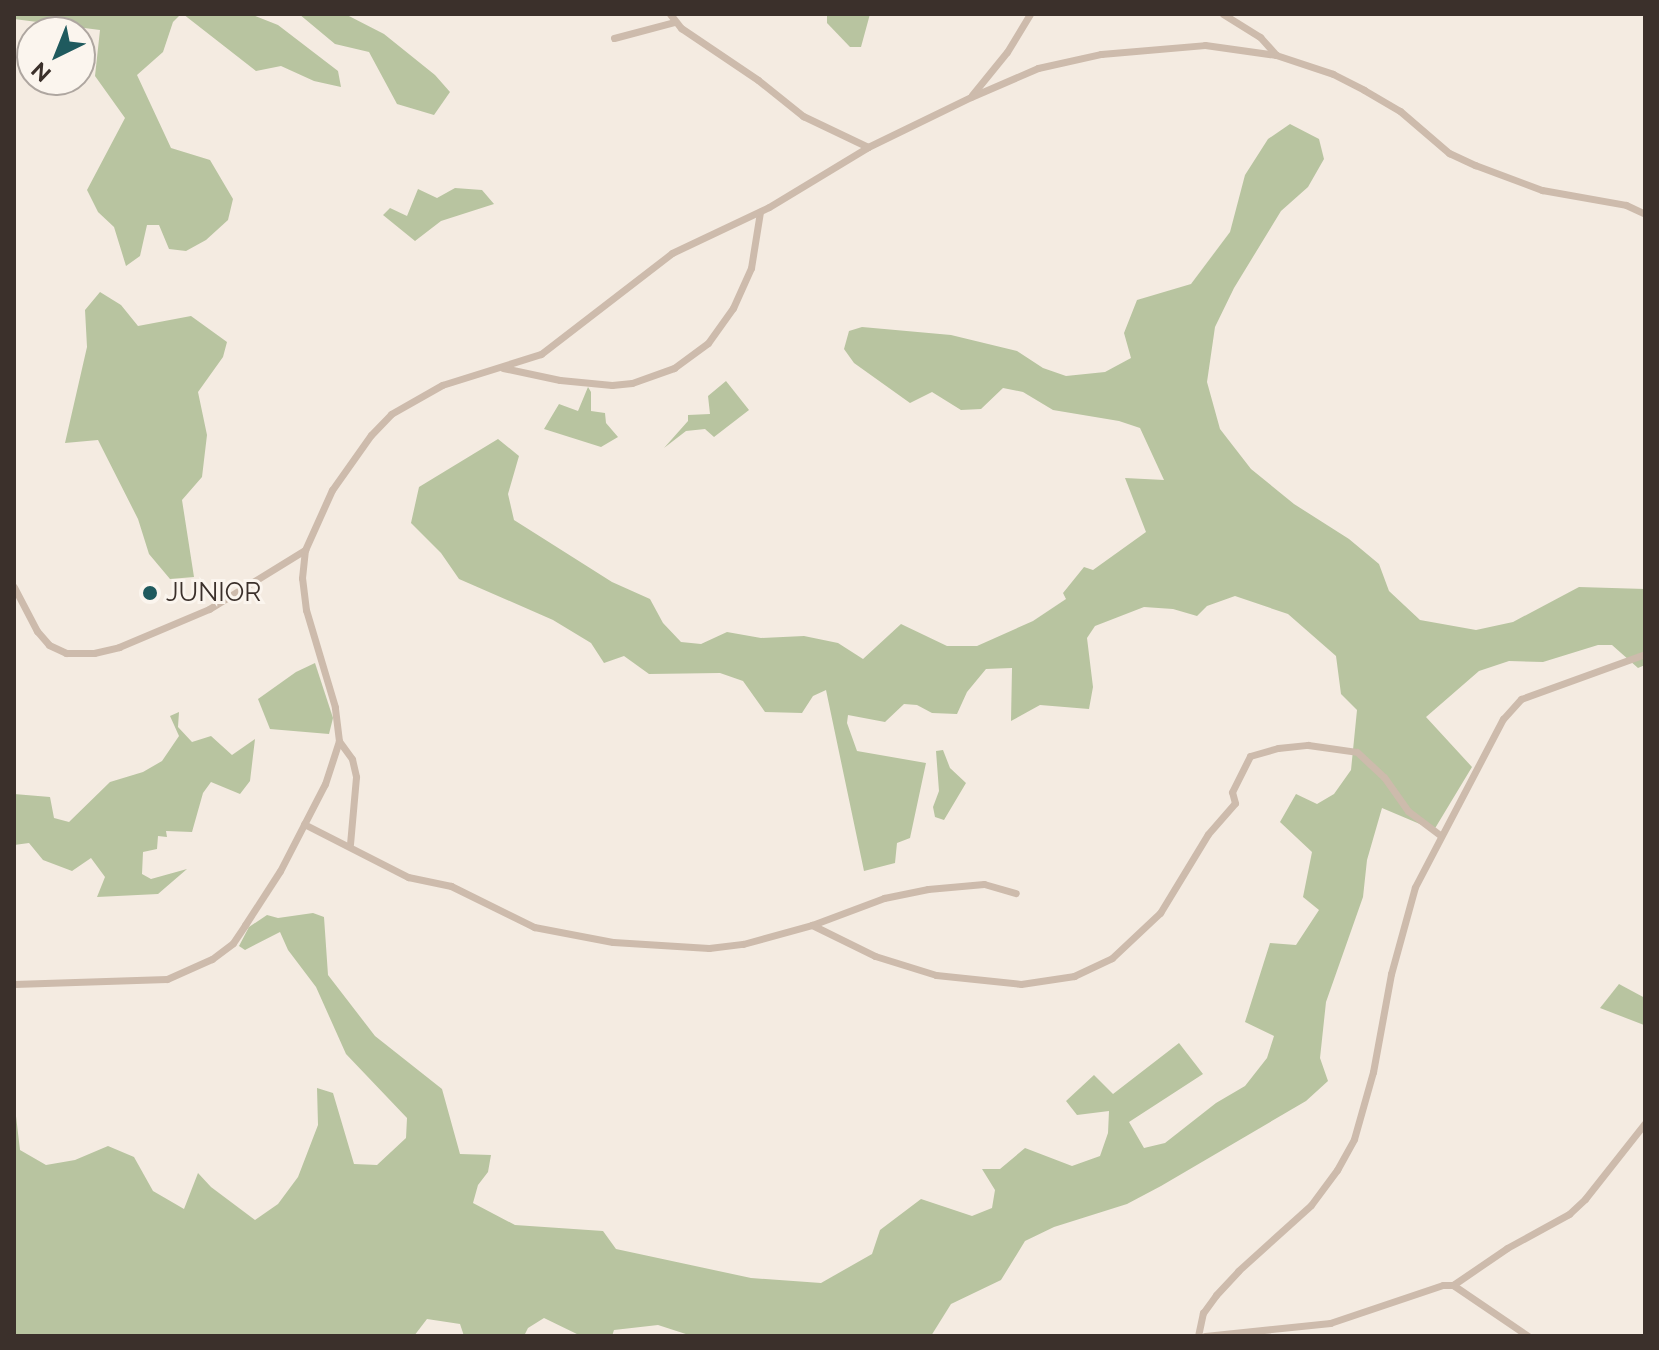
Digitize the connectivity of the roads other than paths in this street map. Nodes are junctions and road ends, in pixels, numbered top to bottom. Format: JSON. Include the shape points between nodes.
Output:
{"nodes":[{"id":1,"x":1030,"y":14,"type":"edge"},
{"id":2,"x":1223,"y":14,"type":"edge"},
{"id":3,"x":672,"y":18,"type":"edge"},
{"id":4,"x":614,"y":38,"type":"dead end"},
{"id":5,"x":1276,"y":55,"type":"junction"},
{"id":6,"x":971,"y":97,"type":"junction"},
{"id":7,"x":868,"y":147,"type":"junction"},
{"id":8,"x":760,"y":212,"type":"junction"},
{"id":9,"x":1645,"y":214,"type":"edge"},
{"id":10,"x":502,"y":368,"type":"junction"},
{"id":11,"x":305,"y":550,"type":"junction"},
{"id":12,"x":14,"y":587,"type":"edge"},
{"id":13,"x":1645,"y":654,"type":"edge"},
{"id":14,"x":339,"y":741,"type":"junction"},
{"id":15,"x":304,"y":824,"type":"junction"},
{"id":16,"x":1440,"y":835,"type":"junction"},
{"id":17,"x":350,"y":844,"type":"junction"},
{"id":18,"x":1016,"y":893,"type":"dead end"},
{"id":19,"x":812,"y":925,"type":"junction"},
{"id":20,"x":14,"y":984,"type":"edge"},
{"id":21,"x":1645,"y":1123,"type":"edge"},
{"id":22,"x":1453,"y":1285,"type":"junction"},
{"id":23,"x":1198,"y":1336,"type":"edge"},
{"id":24,"x":1205,"y":1336,"type":"edge"},
{"id":25,"x":1528,"y":1336,"type":"edge"}],
"edges":[{"from":1,"to":6,"type":"street"},
{"from":2,"to":5,"type":"street","via":[[1260,37]]},
{"from":3,"to":4,"type":"street"},
{"from":3,"to":7,"type":"street","via":[[803,116]]},
{"from":5,"to":6,"type":"street","via":[[1205,45],[1101,54],[1038,68]]},
{"from":5,"to":9,"type":"street","via":[[1364,90],[1400,111],[1449,153],[1475,165],[1542,190],[1626,205]]},
{"from":6,"to":7,"type":"street"},
{"from":7,"to":8,"type":"street"},
{"from":8,"to":10,"type":"street","via":[[672,253],[552,347]]},
{"from":8,"to":10,"type":"street","via":[[753,259],[733,308],[708,343],[674,368],[612,385]]},
{"from":10,"to":11,"type":"street","via":[[442,385],[391,414],[339,480]]},
{"from":11,"to":12,"type":"street","via":[[209,609],[94,653],[66,653],[49,645]]},
{"from":11,"to":14,"type":"street","via":[[306,610],[335,707]]},
{"from":13,"to":16,"type":"street","via":[[1513,706]]},
{"from":14,"to":15,"type":"street","via":[[330,773]]},
{"from":14,"to":17,"type":"street","via":[[352,759],[356,777]]},
{"from":15,"to":17,"type":"street"},
{"from":15,"to":20,"type":"street","via":[[233,943],[212,959],[167,979]]},
{"from":16,"to":19,"type":"street","via":[[1408,811],[1384,777],[1357,752],[1308,745],[1278,748],[1250,756],[1232,792],[1235,803],[1208,834],[1160,913],[1112,958],[1074,976],[1021,984],[936,975],[875,956]]},
{"from":16,"to":23,"type":"street","via":[[1405,916],[1354,1139],[1311,1205],[1216,1295],[1203,1313]]},
{"from":17,"to":19,"type":"street","via":[[408,877],[451,886],[557,934],[709,948]]},
{"from":18,"to":19,"type":"street","via":[[984,884],[928,889],[873,901]]},
{"from":21,"to":22,"type":"street","via":[[1569,1214]]},
{"from":22,"to":24,"type":"street","via":[[1424,1288],[1330,1323]]},
{"from":22,"to":25,"type":"street"}]}
